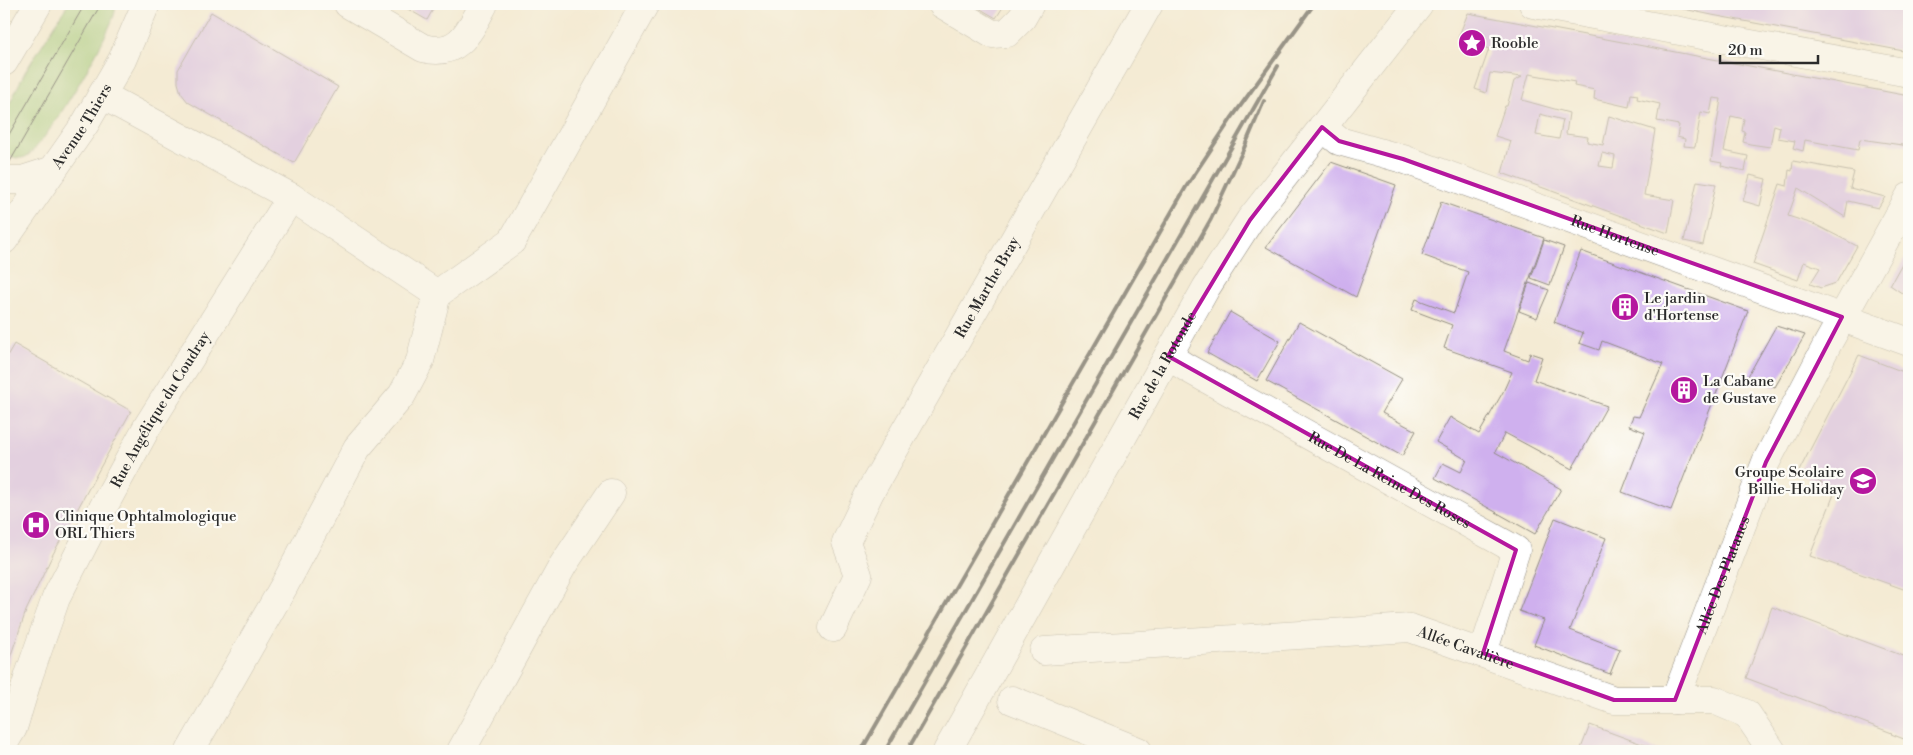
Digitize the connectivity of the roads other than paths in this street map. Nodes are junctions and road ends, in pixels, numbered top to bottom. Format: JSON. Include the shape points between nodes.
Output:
{"nodes":[{"id":1,"x":38,"y":4,"type":"edge"},
{"id":2,"x":348,"y":4,"type":"edge"},
{"id":3,"x":484,"y":4,"type":"edge"},
{"id":4,"x":645,"y":4,"type":"edge"},
{"id":5,"x":942,"y":4,"type":"edge"},
{"id":6,"x":1030,"y":4,"type":"edge"},
{"id":7,"x":1149,"y":4,"type":"edge"},
{"id":8,"x":1419,"y":4,"type":"edge"},
{"id":9,"x":1533,"y":4,"type":"edge"},
{"id":10,"x":138,"y":12,"type":"edge"},
{"id":11,"x":7,"y":50,"type":"edge"},
{"id":12,"x":1909,"y":73,"type":"edge"},
{"id":13,"x":102,"y":95,"type":"junction"},
{"id":14,"x":1322,"y":127,"type":"junction"},
{"id":15,"x":53,"y":170,"type":"junction"},
{"id":16,"x":4,"y":180,"type":"edge"},
{"id":17,"x":291,"y":197,"type":"junction"},
{"id":18,"x":1909,"y":197,"type":"edge"},
{"id":19,"x":4,"y":240,"type":"edge"},
{"id":20,"x":437,"y":294,"type":"junction"},
{"id":21,"x":1842,"y":317,"type":"junction"},
{"id":22,"x":1909,"y":342,"type":"edge"},
{"id":23,"x":1168,"y":356,"type":"junction"},
{"id":24,"x":611,"y":493,"type":"dead end"},
{"id":25,"x":833,"y":628,"type":"dead end"},
{"id":26,"x":1044,"y":651,"type":"dead end"},
{"id":27,"x":1483,"y":653,"type":"junction"},
{"id":28,"x":1012,"y":700,"type":"dead end"},
{"id":29,"x":1675,"y":700,"type":"junction"},
{"id":30,"x":4,"y":743,"type":"edge"},
{"id":31,"x":190,"y":751,"type":"edge"},
{"id":32,"x":461,"y":751,"type":"edge"},
{"id":33,"x":947,"y":751,"type":"edge"},
{"id":34,"x":1138,"y":751,"type":"edge"},
{"id":35,"x":1772,"y":751,"type":"edge"}],
"edges":[{"from":1,"to":11,"type":"street"},
{"from":2,"to":3,"type":"street","via":[[423,48],[448,57],[466,35]]},
{"from":4,"to":20,"type":"street","via":[[512,240]]},
{"from":5,"to":6,"type":"street","via":[[992,34],[1007,33]]},
{"from":7,"to":25,"type":"street","name":"Rue Marthe Bray","via":[[870,492],[846,542],[858,576]]},
{"from":8,"to":14,"type":"street","name":"Rue de la Rotonde"},
{"from":9,"to":12,"type":"street"},
{"from":10,"to":13,"type":"street","name":"Avenue Thiers","via":[[122,60]]},
{"from":13,"to":15,"type":"street","name":"Avenue Thiers"},
{"from":13,"to":17,"type":"street"},
{"from":14,"to":21,"type":"street","name":"Rue Hortense","via":[[1339,142],[1403,159]]},
{"from":14,"to":23,"type":"street","name":"Rue de la Rotonde","via":[[1250,220],[1206,288]]},
{"from":15,"to":16,"type":"street","via":[[22,180]]},
{"from":15,"to":19,"type":"street","name":"Avenue Thiers"},
{"from":17,"to":20,"type":"street"},
{"from":17,"to":30,"type":"street","name":"Rue Angélique du Coudray","via":[[147,427],[92,528],[56,598],[14,728]]},
{"from":18,"to":21,"type":"street","name":"Allée Des Platanes"},
{"from":20,"to":31,"type":"street","via":[[420,361],[402,394],[357,448],[284,586]]},
{"from":21,"to":22,"type":"street","name":"Rue Hortense"},
{"from":21,"to":29,"type":"street","name":"Allée Des Platanes","via":[[1766,462]]},
{"from":23,"to":27,"type":"street","name":"Rue De La Reine Des Roses","via":[[1516,550]]},
{"from":23,"to":33,"type":"street","name":"Rue de la Rotonde"},
{"from":24,"to":32,"type":"street","via":[[563,565]]},
{"from":26,"to":27,"type":"street","name":"Allée Cavalière","via":[[1410,628]]},
{"from":27,"to":29,"type":"street","name":"Allée Cavalière","via":[[1614,700]]},
{"from":28,"to":34,"type":"street"},
{"from":29,"to":35,"type":"street","name":"Allée Cavalière","via":[[1714,700],[1747,714]]}]}
